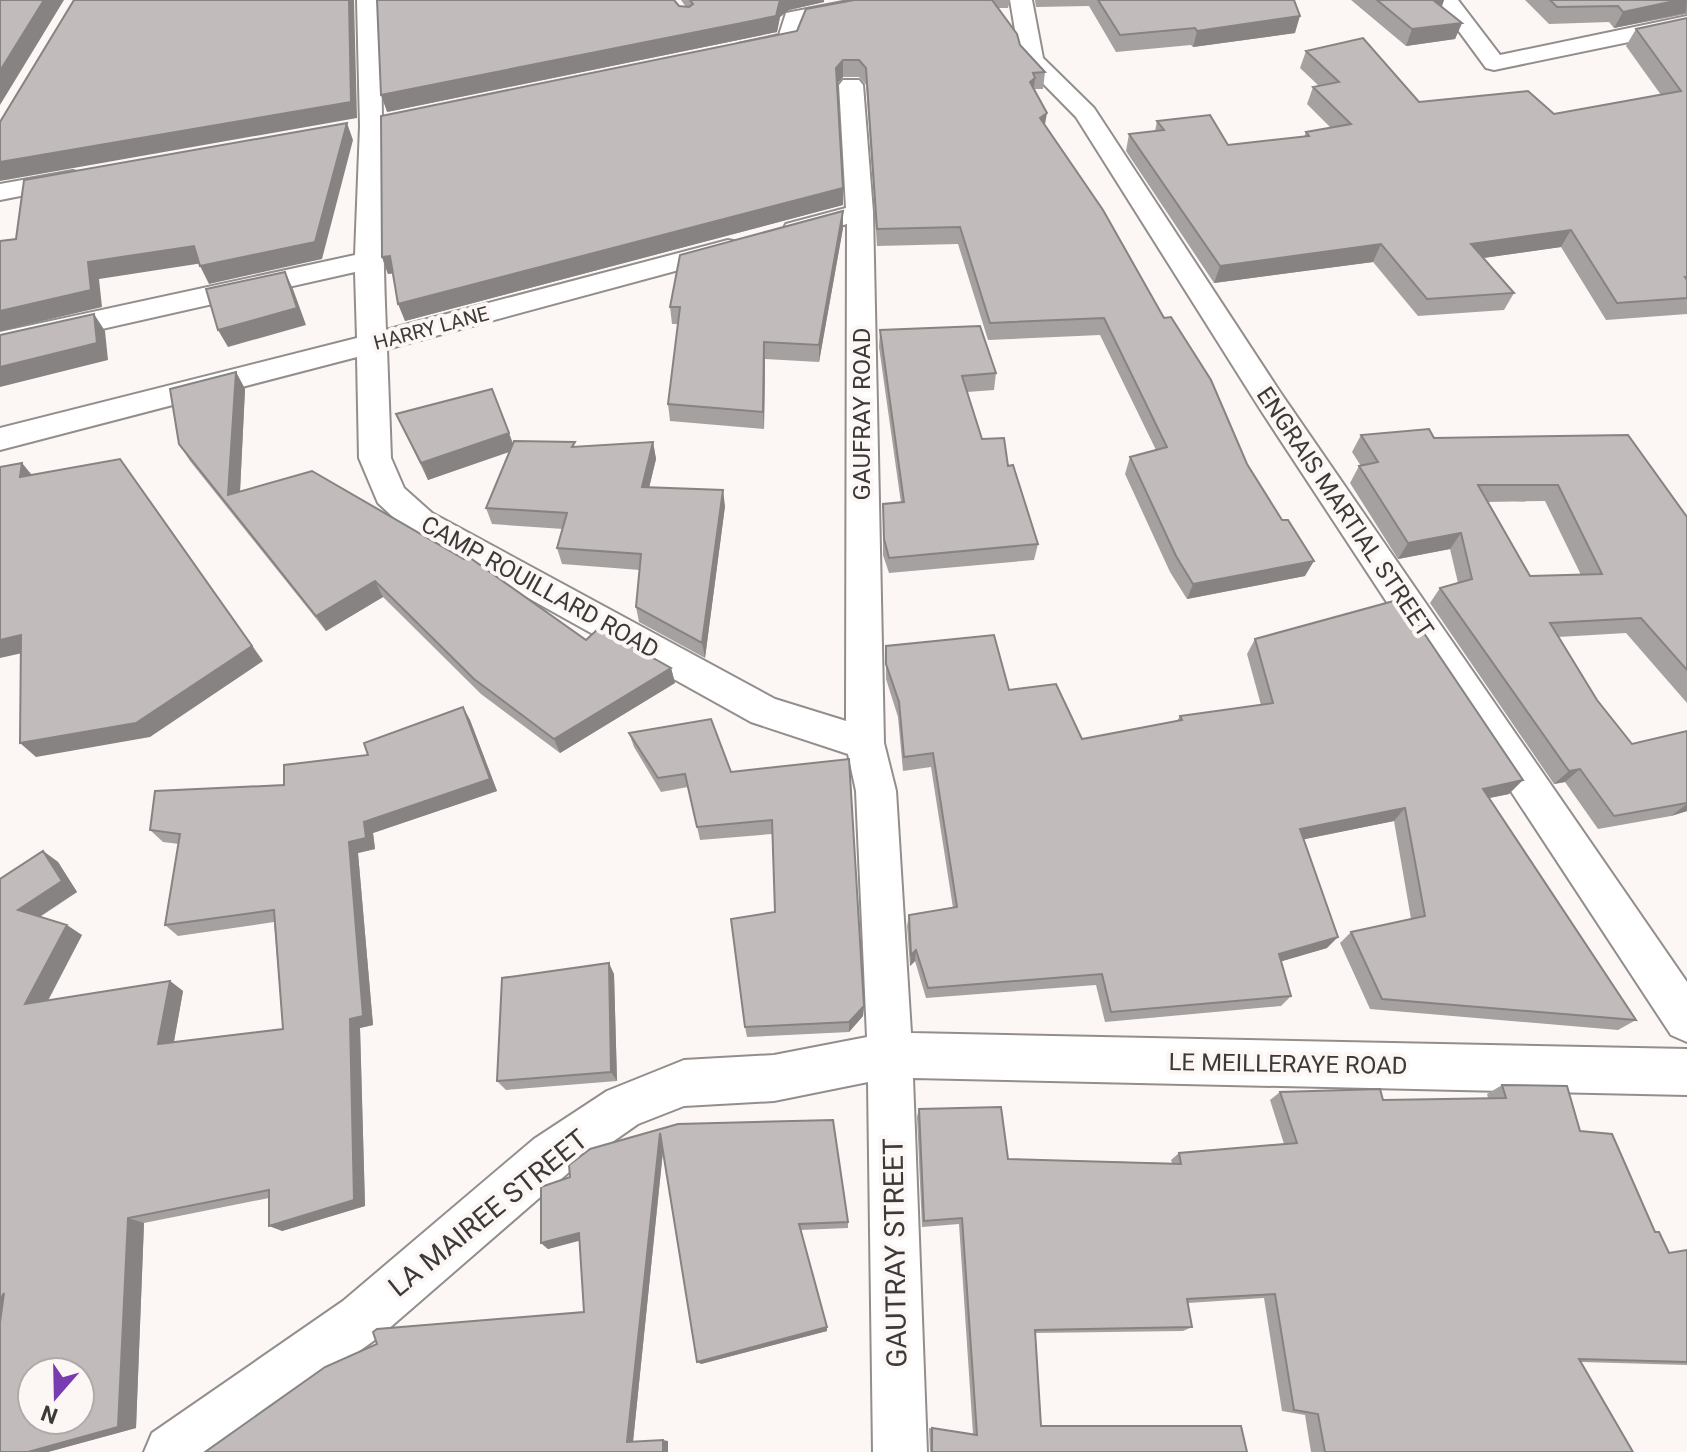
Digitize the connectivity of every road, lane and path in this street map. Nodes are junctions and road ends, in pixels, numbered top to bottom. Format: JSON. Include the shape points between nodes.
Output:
{"nodes":[{"id":1,"x":368,"y":0,"type":"edge"},
{"id":2,"x":887,"y":0,"type":"edge"},
{"id":3,"x":1021,"y":0,"type":"edge"},
{"id":4,"x":1447,"y":0,"type":"edge"},
{"id":5,"x":1687,"y":23,"type":"edge"},
{"id":6,"x":727,"y":52,"type":"edge"},
{"id":7,"x":851,"y":85,"type":"dead end"},
{"id":8,"x":93,"y":176,"type":"edge"},
{"id":9,"x":0,"y":192,"type":"edge"},
{"id":10,"x":860,"y":212,"type":"junction"},
{"id":11,"x":369,"y":261,"type":"junction"},
{"id":12,"x":0,"y":342,"type":"edge"},
{"id":13,"x":371,"y":344,"type":"junction"},
{"id":14,"x":0,"y":439,"type":"edge"},
{"id":15,"x":865,"y":743,"type":"junction"},
{"id":16,"x":1687,"y":1020,"type":"edge"},
{"id":17,"x":890,"y":1055,"type":"junction"},
{"id":18,"x":1687,"y":1072,"type":"edge"},
{"id":19,"x":171,"y":1452,"type":"edge"},
{"id":20,"x":900,"y":1452,"type":"edge"}],
"edges":[{"from":1,"to":11,"type":"street","name":"CAMP ROUILLARD ROAD"},
{"from":2,"to":6,"type":"street"},
{"from":3,"to":16,"type":"street","name":"ENGRAIS MARTIAL STREET","via":[[1032,60],[1085,113],[1271,402]]},
{"from":4,"to":5,"type":"street","via":[[1494,63]]},
{"from":7,"to":10,"type":"street","name":"GAUFRAY ROAD"},
{"from":8,"to":9,"type":"street"},
{"from":10,"to":13,"type":"street","name":"HARRY LANE"},
{"from":10,"to":15,"type":"street","name":"GAUFRAY ROAD"},
{"from":11,"to":12,"type":"street"},
{"from":11,"to":13,"type":"street","name":"CAMP ROUILLARD ROAD"},
{"from":13,"to":14,"type":"street","name":"HARRY LANE"},
{"from":13,"to":15,"type":"street","name":"CAMP ROUILLARD ROAD","via":[[375,458],[390,495],[420,522],[764,711]]},
{"from":15,"to":17,"type":"street","via":[[876,791]]},
{"from":17,"to":18,"type":"street","name":"LE MEILLERAYE ROAD"},
{"from":17,"to":19,"type":"street","name":"LA MAIREE STREET","via":[[774,1078],[684,1083],[623,1107],[551,1156],[361,1319]]},
{"from":17,"to":20,"type":"street","name":"GAUTRAY STREET"}]}
